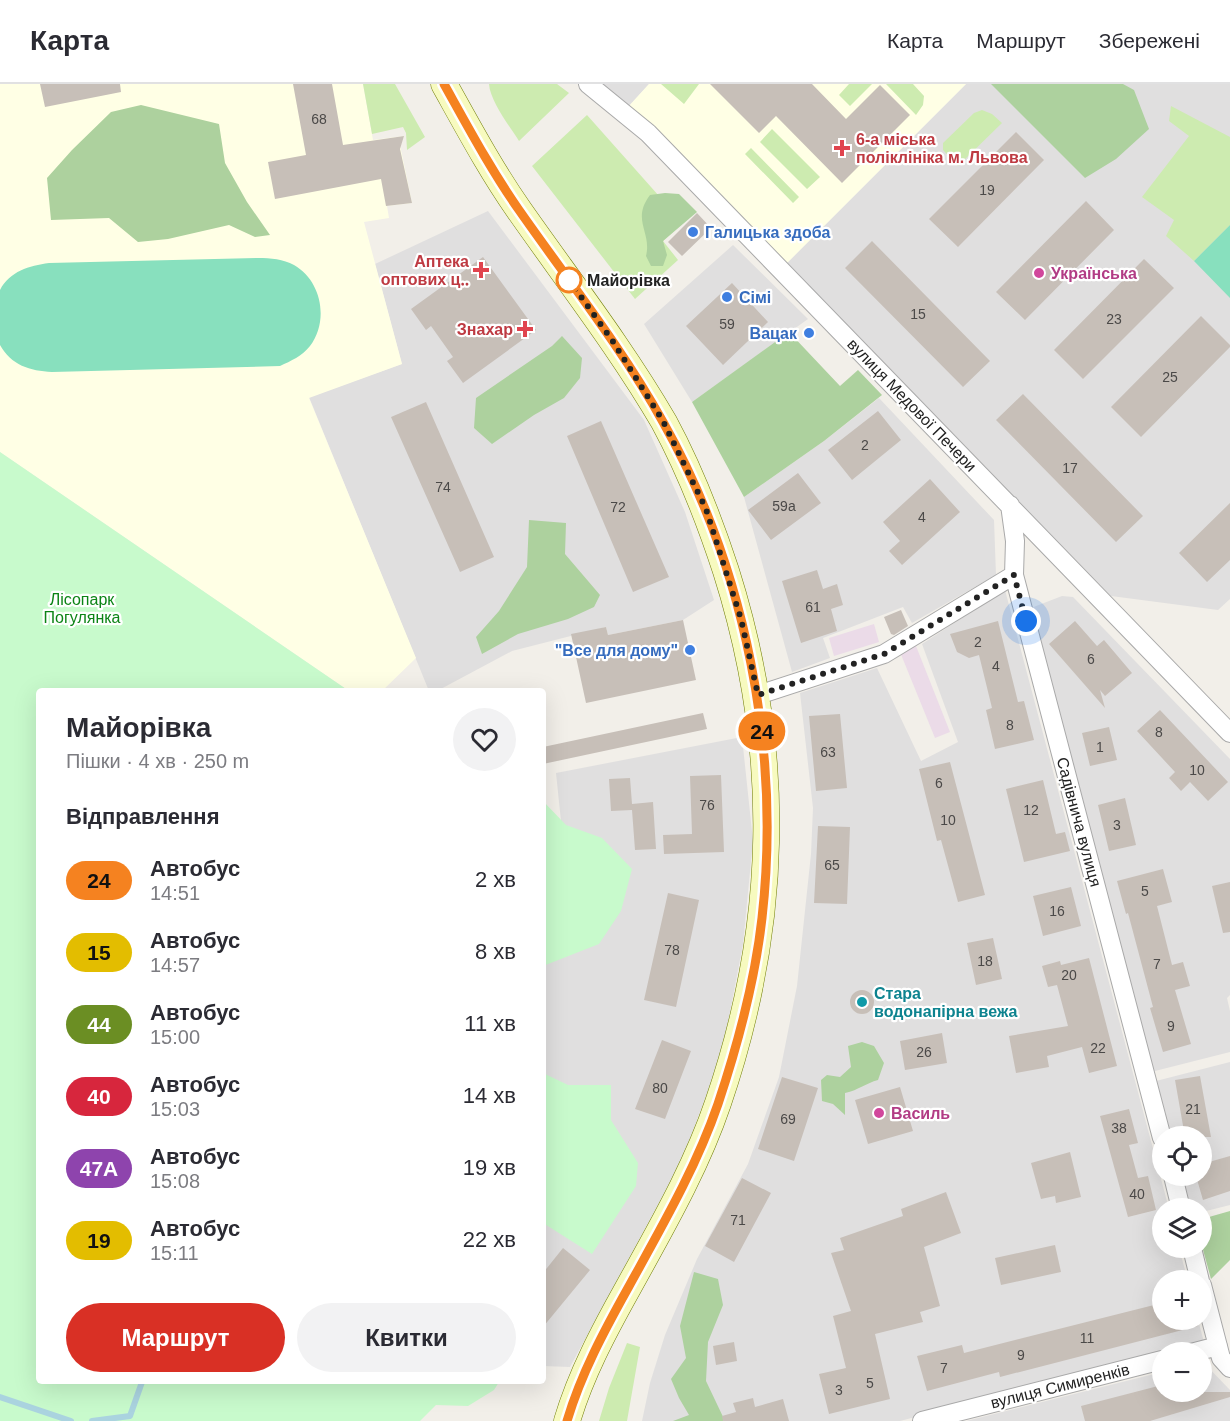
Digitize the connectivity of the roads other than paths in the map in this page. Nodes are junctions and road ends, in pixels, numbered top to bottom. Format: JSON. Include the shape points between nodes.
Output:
{"nodes":[{"id":1,"x":444,"y":84,"type":"edge"},
{"id":2,"x":588,"y":84,"type":"edge"},
{"id":3,"x":1010,"y":505,"type":"junction"},
{"id":4,"x":1014,"y":575,"type":"junction"},
{"id":5,"x":758,"y":695,"type":"junction"},
{"id":6,"x":1230,"y":733,"type":"edge"},
{"id":7,"x":1159,"y":1126,"type":"edge"},
{"id":8,"x":1212,"y":1324,"type":"edge"},
{"id":9,"x":1218,"y":1346,"type":"junction"},
{"id":10,"x":1212,"y":1348,"type":"edge"},
{"id":11,"x":1152,"y":1363,"type":"edge"},
{"id":12,"x":1230,"y":1368,"type":"edge"},
{"id":13,"x":567,"y":1421,"type":"edge"},
{"id":14,"x":922,"y":1421,"type":"edge"}],
"edges":[{"from":1,"to":5,"type":"main road","via":[[517,207],[612,340],[663,421],[706,509],[741,619]]},
{"from":2,"to":3,"type":"street","name":"вулиця Медової Печери","via":[[648,133]]},
{"from":3,"to":4,"type":"street","name":"Садівнича вулиця"},
{"from":3,"to":6,"type":"street","name":"вулиця Медової Печери"},
{"from":4,"to":5,"type":"street","via":[[884,654]]},
{"from":4,"to":7,"type":"street","name":"Садівнича вулиця"},
{"from":5,"to":13,"type":"main road","via":[[765,774],[766,875],[762,920],[744,1014],[717,1107],[698,1152],[585,1370]]},
{"from":8,"to":9,"type":"street"},
{"from":9,"to":10,"type":"street"},
{"from":9,"to":12,"type":"street","via":[[1221,1359]]},
{"from":11,"to":14,"type":"street","name":"вулиця Симиренків"}]}
